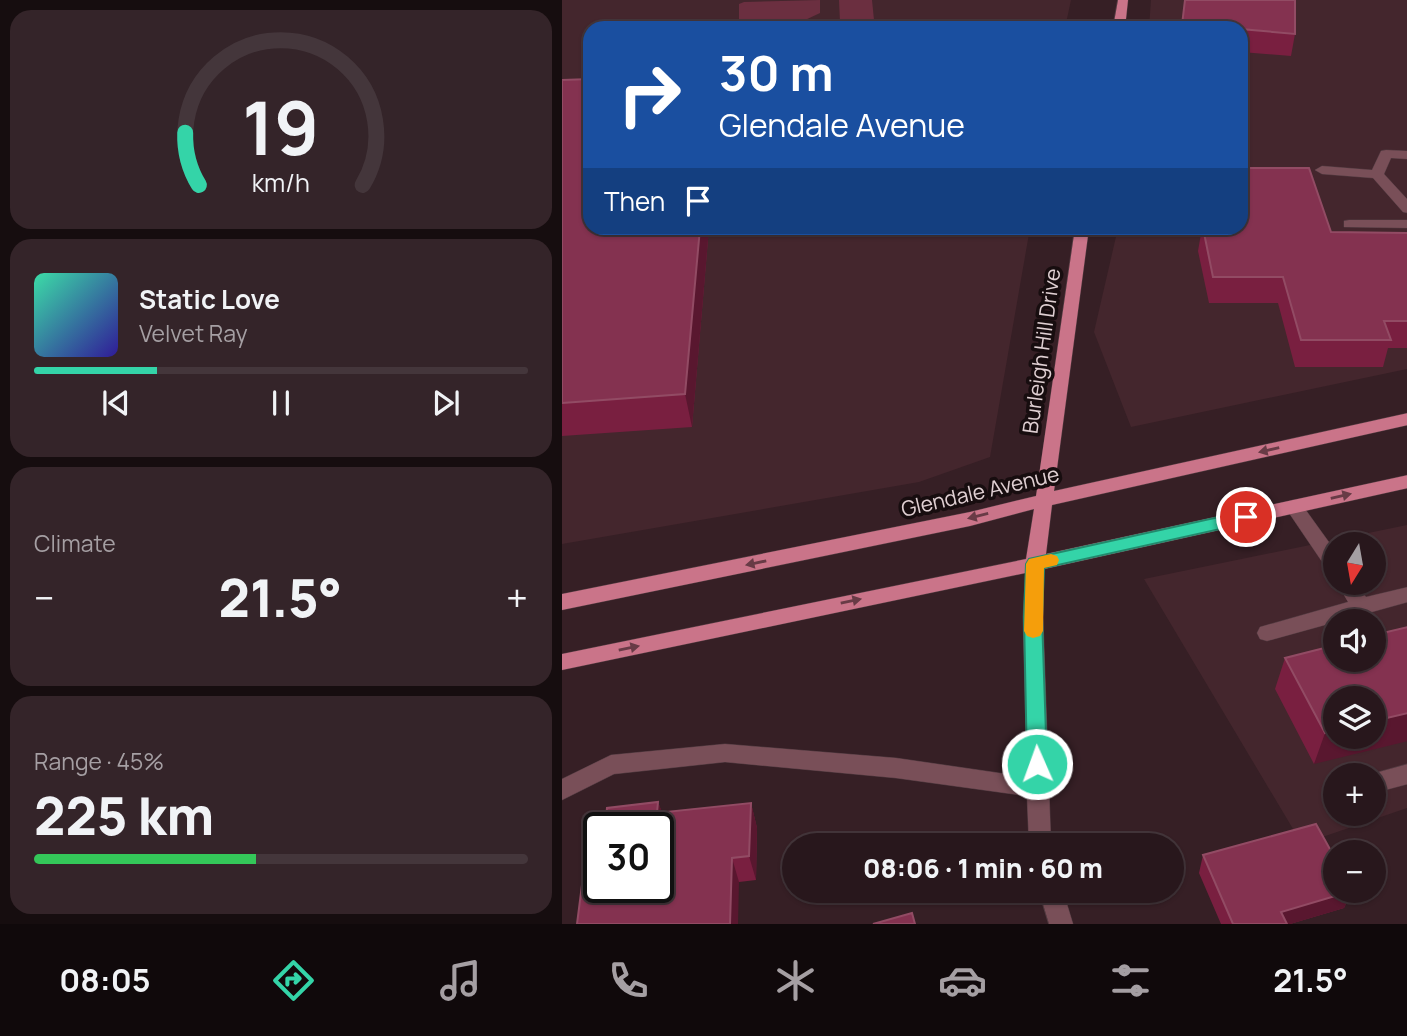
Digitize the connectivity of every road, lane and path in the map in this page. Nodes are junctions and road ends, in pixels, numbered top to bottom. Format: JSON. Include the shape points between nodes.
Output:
{"nodes":[{"id":1,"x":1123,"y":0,"type":"edge"},
{"id":2,"x":1120,"y":21,"type":"edge"},
{"id":3,"x":1407,"y":155,"type":"edge"},
{"id":4,"x":1322,"y":170,"type":"dead end"},
{"id":5,"x":1377,"y":174,"type":"junction"},
{"id":6,"x":1407,"y":209,"type":"edge"},
{"id":7,"x":1407,"y":223,"type":"edge"},
{"id":8,"x":1349,"y":224,"type":"dead end"},
{"id":9,"x":1081,"y":235,"type":"edge"},
{"id":10,"x":1407,"y":419,"type":"edge"},
{"id":11,"x":1407,"y":481,"type":"edge"},
{"id":12,"x":1044,"y":499,"type":"junction"},
{"id":13,"x":1294,"y":507,"type":"junction"},
{"id":14,"x":1323,"y":548,"type":"edge"},
{"id":15,"x":1035,"y":564,"type":"junction"},
{"id":16,"x":1407,"y":594,"type":"edge"},
{"id":17,"x":1354,"y":595,"type":"edge"},
{"id":18,"x":562,"y":602,"type":"edge"},
{"id":19,"x":1361,"y":606,"type":"junction"},
{"id":20,"x":1267,"y":633,"type":"dead end"},
{"id":21,"x":562,"y":662,"type":"edge"},
{"id":22,"x":1407,"y":774,"type":"edge"},
{"id":23,"x":1386,"y":780,"type":"edge"},
{"id":24,"x":1038,"y":788,"type":"junction"},
{"id":25,"x":562,"y":790,"type":"edge"},
{"id":26,"x":1040,"y":833,"type":"edge"},
{"id":27,"x":1055,"y":903,"type":"edge"},
{"id":28,"x":1061,"y":924,"type":"edge"}],
"edges":[{"from":1,"to":2,"type":"main road"},
{"from":3,"to":5,"type":"street","via":[[1386,154]]},
{"from":4,"to":5,"type":"street"},
{"from":5,"to":6,"type":"street"},
{"from":7,"to":8,"type":"street"},
{"from":9,"to":12,"type":"main road","name":"Burleigh Hill Drive"},
{"from":10,"to":12,"type":"main road","name":"Glendale Avenue","one_way":true},
{"from":13,"to":11,"type":"main road","one_way":true},
{"from":12,"to":15,"type":"main road","name":"Burleigh Hill Drive"},
{"from":12,"to":18,"type":"main road","name":"Glendale Avenue","one_way":true,"via":[[970,519]]},
{"from":13,"to":14,"type":"street"},
{"from":13,"to":15,"type":"main road"},
{"from":21,"to":15,"type":"main road","one_way":true},
{"from":15,"to":24,"type":"street"},
{"from":16,"to":19,"type":"street"},
{"from":17,"to":19,"type":"street"},
{"from":19,"to":20,"type":"street"},
{"from":22,"to":23,"type":"street"},
{"from":24,"to":25,"type":"street","via":[[896,768],[725,753],[611,765]]},
{"from":24,"to":26,"type":"street"},
{"from":27,"to":28,"type":"street"}]}
